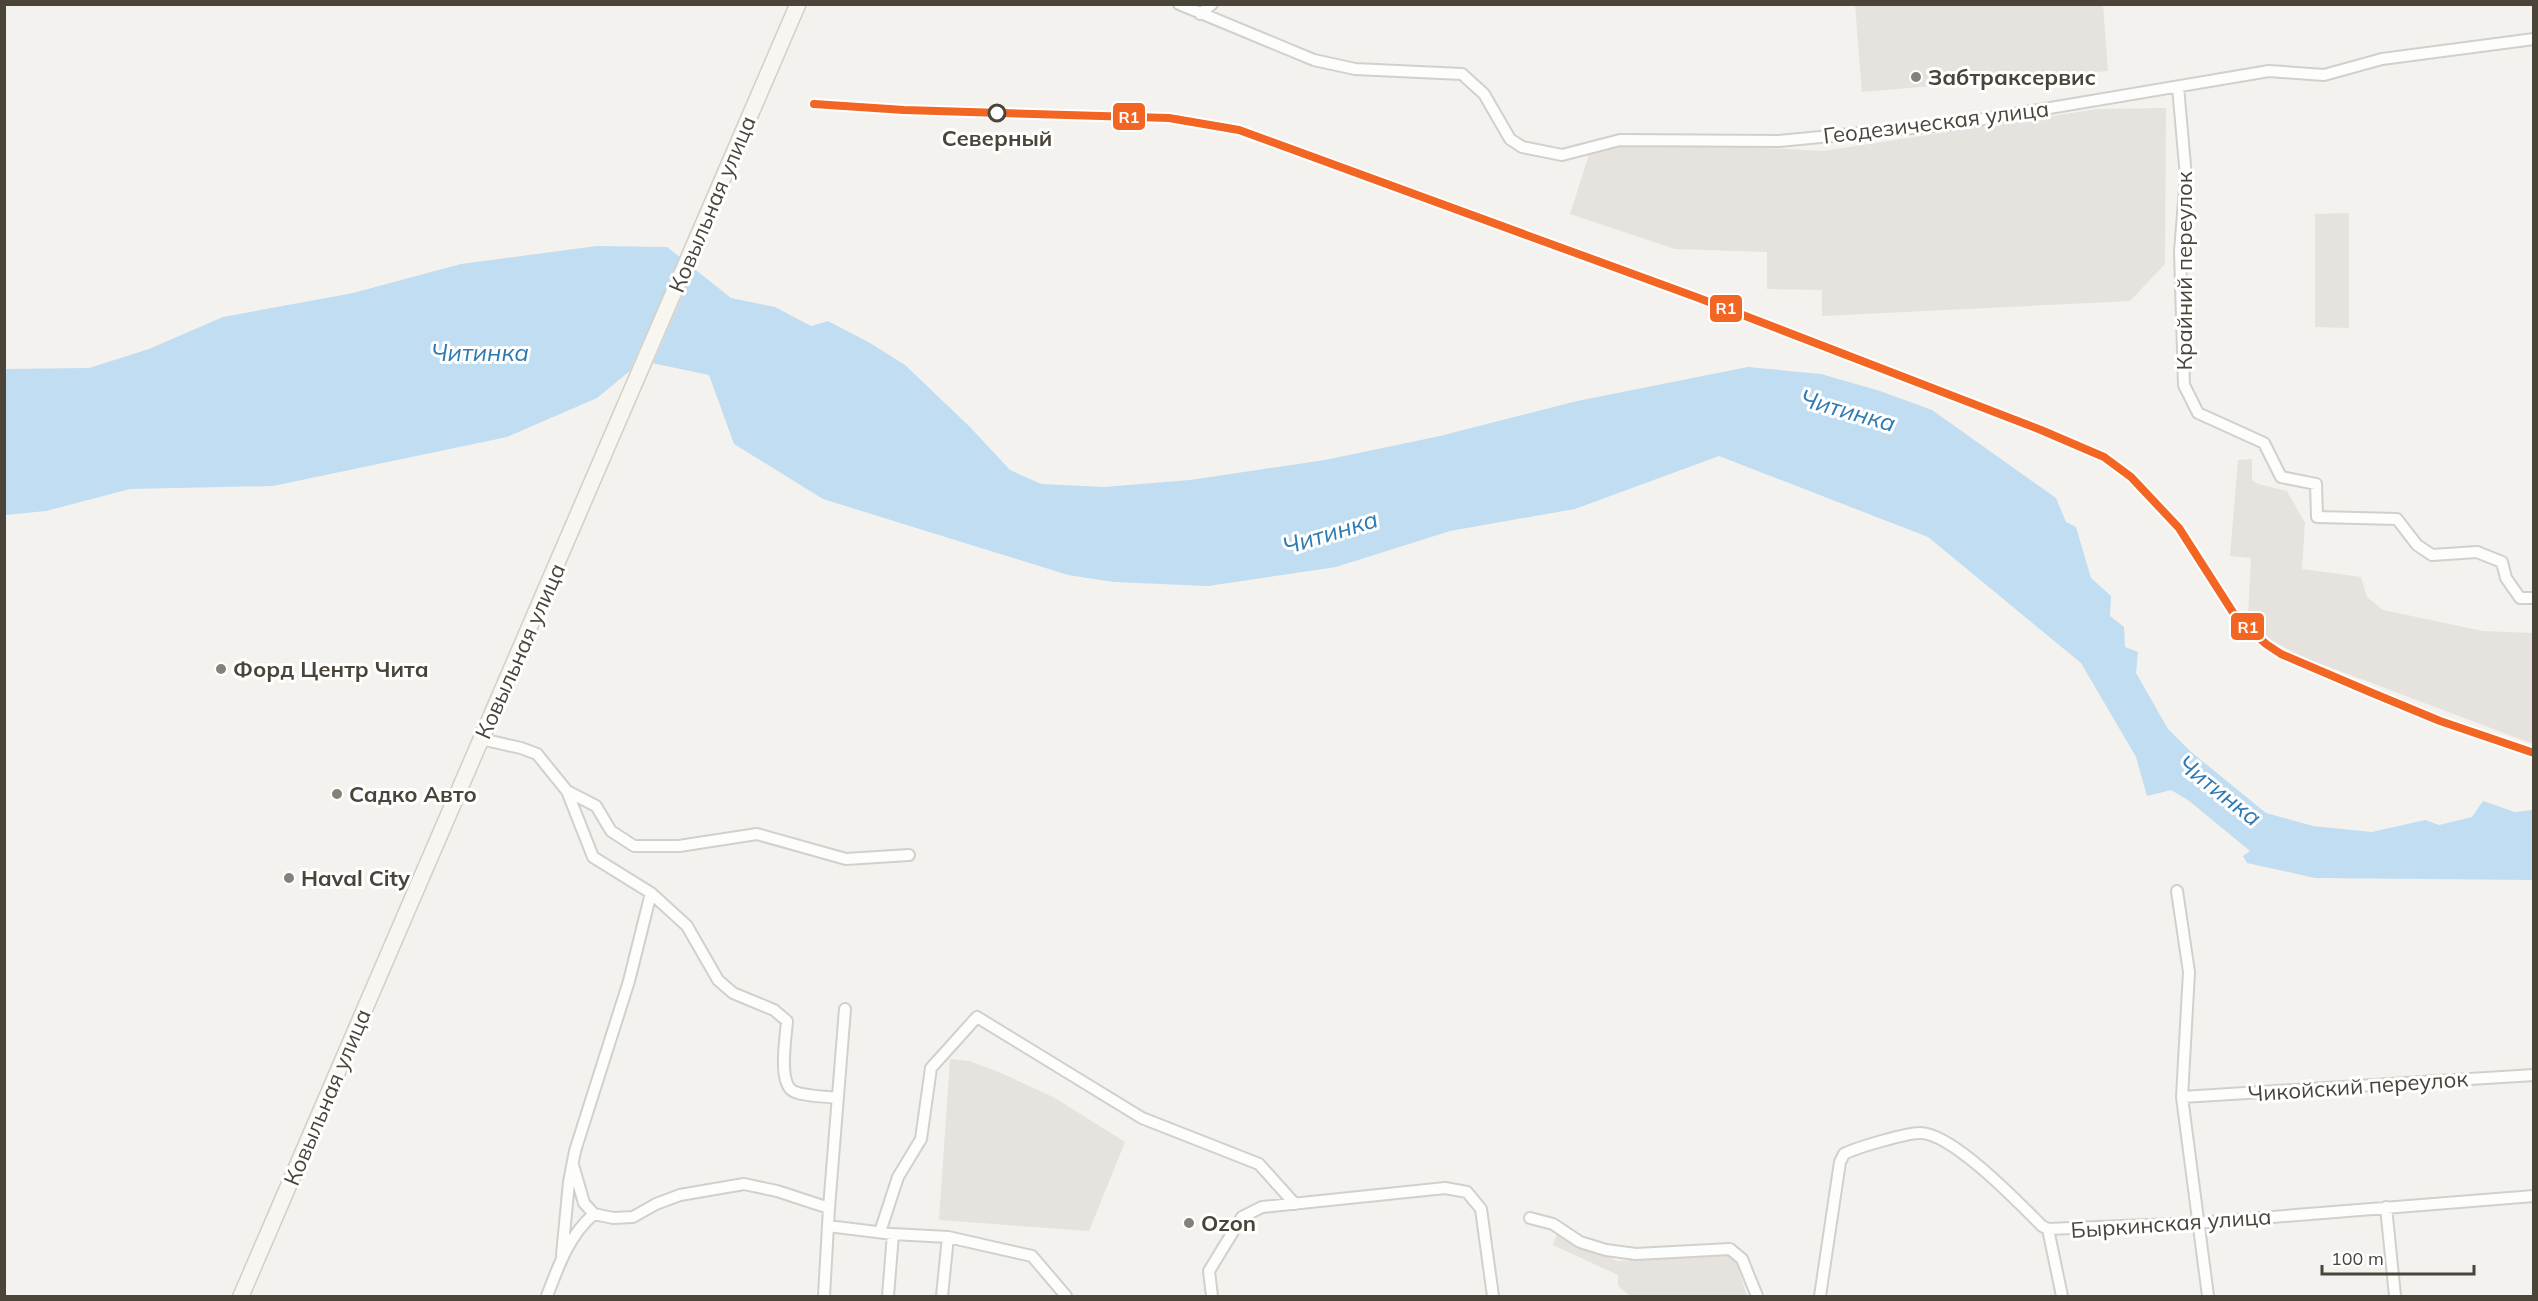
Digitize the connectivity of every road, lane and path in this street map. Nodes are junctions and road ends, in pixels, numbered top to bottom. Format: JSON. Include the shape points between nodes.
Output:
{"nodes":[{"id":1,"x":798,"y":4,"type":"edge"},
{"id":2,"x":1179,"y":4,"type":"edge"},
{"id":3,"x":1212,"y":4,"type":"edge"},
{"id":4,"x":1200,"y":14,"type":"junction"},
{"id":5,"x":2534,"y":39,"type":"edge"},
{"id":6,"x":2178,"y":87,"type":"junction"},
{"id":7,"x":2534,"y":598,"type":"edge"},
{"id":8,"x":481,"y":739,"type":"junction"},
{"id":9,"x":567,"y":790,"type":"junction"},
{"id":10,"x":909,"y":855,"type":"dead end"},
{"id":11,"x":2177,"y":891,"type":"dead end"},
{"id":12,"x":651,"y":893,"type":"junction"},
{"id":13,"x":845,"y":1009,"type":"dead end"},
{"id":14,"x":2534,"y":1075,"type":"edge"},
{"id":15,"x":2182,"y":1097,"type":"junction"},
{"id":16,"x":838,"y":1098,"type":"junction"},
{"id":17,"x":573,"y":1162,"type":"junction"},
{"id":18,"x":2534,"y":1196,"type":"edge"},
{"id":19,"x":1295,"y":1204,"type":"junction"},
{"id":20,"x":2386,"y":1206,"type":"junction"},
{"id":21,"x":829,"y":1208,"type":"junction"},
{"id":22,"x":594,"y":1214,"type":"junction"},
{"id":23,"x":1530,"y":1218,"type":"dead end"},
{"id":24,"x":2197,"y":1223,"type":"junction"},
{"id":25,"x":828,"y":1226,"type":"junction"},
{"id":26,"x":2048,"y":1229,"type":"junction"},
{"id":27,"x":880,"y":1232,"type":"junction"},
{"id":28,"x":893,"y":1234,"type":"junction"},
{"id":29,"x":948,"y":1237,"type":"junction"},
{"id":30,"x":562,"y":1256,"type":"junction"},
{"id":31,"x":241,"y":1296,"type":"edge"},
{"id":32,"x":547,"y":1296,"type":"edge"},
{"id":33,"x":824,"y":1296,"type":"edge"},
{"id":34,"x":888,"y":1296,"type":"edge"},
{"id":35,"x":942,"y":1296,"type":"edge"},
{"id":36,"x":1066,"y":1296,"type":"edge"},
{"id":37,"x":1212,"y":1296,"type":"edge"},
{"id":38,"x":1493,"y":1296,"type":"edge"},
{"id":39,"x":1757,"y":1296,"type":"edge"},
{"id":40,"x":1820,"y":1296,"type":"edge"},
{"id":41,"x":2062,"y":1296,"type":"edge"},
{"id":42,"x":2208,"y":1296,"type":"edge"},
{"id":43,"x":2395,"y":1296,"type":"edge"}],
"edges":[{"from":1,"to":8,"type":"main road","name":"Ковыльная улица"},
{"from":2,"to":4,"type":"street","name":"Геодезическая улица"},
{"from":3,"to":4,"type":"street"},
{"from":4,"to":6,"type":"street","name":"Геодезическая улица","via":[[1324,62],[1355,69],[1462,74],[1484,94],[1510,139],[1522,147],[1562,155],[1620,140],[1779,141],[1955,124]]},
{"from":5,"to":6,"type":"street","name":"Геодезическая улица","via":[[2382,59],[2324,75],[2269,71]]},
{"from":6,"to":7,"type":"street","name":"Крайний переулок","via":[[2186,177],[2181,251],[2184,385],[2198,412],[2264,443],[2281,477],[2316,484],[2317,517],[2397,519],[2417,545],[2432,555],[2477,552],[2502,562],[2506,578],[2520,598]]},
{"from":8,"to":9,"type":"street","via":[[537,754]]},
{"from":8,"to":31,"type":"main road","name":"Ковыльная улица"},
{"from":9,"to":10,"type":"street","via":[[596,806],[611,831],[634,846],[679,846],[757,834],[846,859]]},
{"from":9,"to":12,"type":"street","via":[[593,857]]},
{"from":11,"to":15,"type":"street","via":[[2188,972]]},
{"from":12,"to":16,"type":"street","via":[[687,926],[718,980],[733,993],[774,1010],[787,1021],[784,1077],[788,1086],[794,1092]]},
{"from":12,"to":17,"type":"street","via":[[629,981]]},
{"from":13,"to":16,"type":"street"},
{"from":14,"to":15,"type":"street","name":"Чикойский переулок"},
{"from":15,"to":24,"type":"street"},
{"from":16,"to":21,"type":"street"},
{"from":17,"to":22,"type":"street","via":[[584,1203]]},
{"from":17,"to":30,"type":"street"},
{"from":18,"to":20,"type":"street","name":"Быркинская улица"},
{"from":19,"to":27,"type":"street","via":[[1259,1164],[1142,1118],[977,1017],[931,1068],[921,1139],[898,1177]]},
{"from":19,"to":37,"type":"street","via":[[1262,1207],[1242,1217],[1209,1271]]},
{"from":19,"to":38,"type":"street","via":[[1445,1188],[1467,1192],[1481,1209]]},
{"from":20,"to":24,"type":"street","name":"Быркинская улица"},
{"from":20,"to":43,"type":"street"},
{"from":21,"to":22,"type":"street","via":[[744,1184],[680,1195],[633,1217]]},
{"from":21,"to":25,"type":"street"},
{"from":22,"to":30,"type":"street"},
{"from":23,"to":39,"type":"street","via":[[1553,1224],[1580,1242],[1616,1251],[1636,1254],[1730,1249],[1742,1259]]},
{"from":24,"to":26,"type":"street","name":"Быркинская улица"},
{"from":24,"to":42,"type":"street"},
{"from":25,"to":27,"type":"street"},
{"from":25,"to":33,"type":"street"},
{"from":26,"to":40,"type":"street","name":"Быркинская улица","via":[[1983,1169],[1935,1136],[1918,1132],[1844,1154]]},
{"from":26,"to":41,"type":"street"},
{"from":27,"to":28,"type":"street"},
{"from":28,"to":29,"type":"street"},
{"from":28,"to":34,"type":"street"},
{"from":29,"to":35,"type":"street"},
{"from":29,"to":36,"type":"street","via":[[1032,1256]]},
{"from":30,"to":32,"type":"street"}]}
